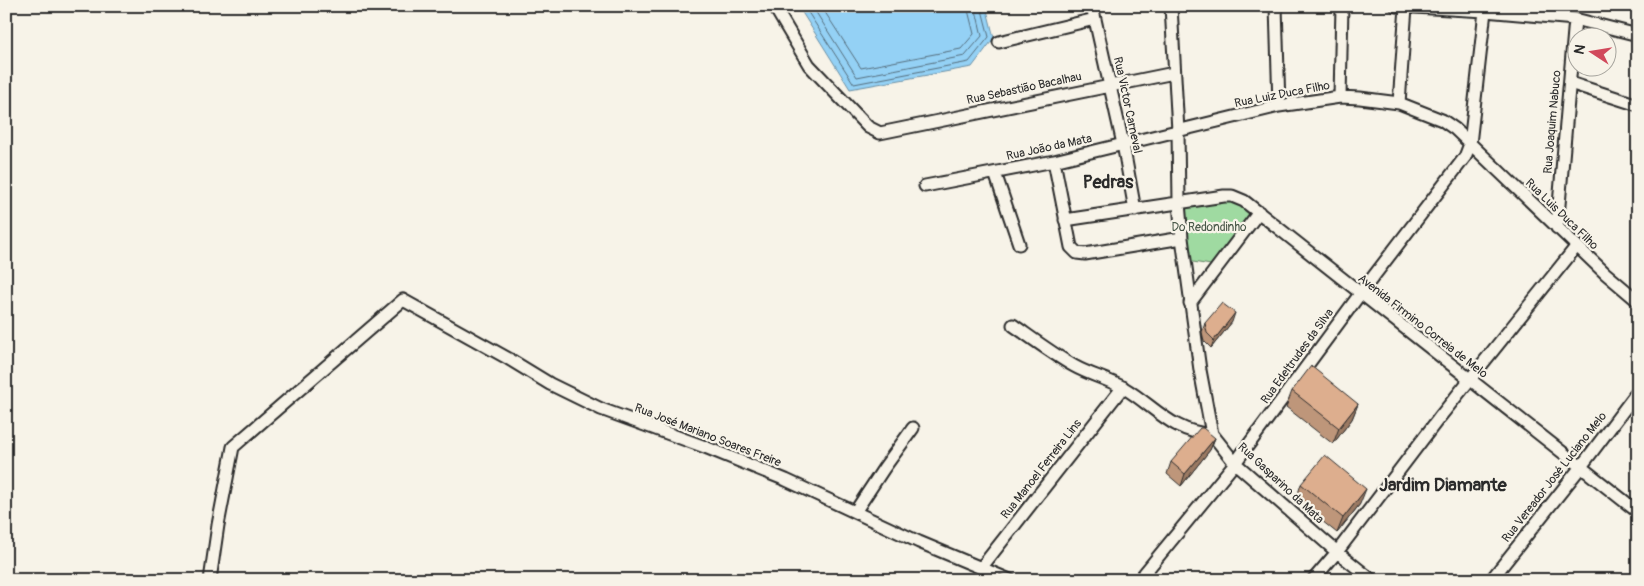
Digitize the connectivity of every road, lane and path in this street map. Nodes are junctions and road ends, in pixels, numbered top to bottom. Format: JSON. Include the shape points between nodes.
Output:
{"nodes":[{"id":1,"x":774,"y":6,"type":"edge"},
{"id":2,"x":1092,"y":6,"type":"edge"},
{"id":3,"x":1171,"y":6,"type":"edge"},
{"id":4,"x":1276,"y":6,"type":"edge"},
{"id":5,"x":1342,"y":6,"type":"edge"},
{"id":6,"x":1396,"y":6,"type":"edge"},
{"id":7,"x":1406,"y":7,"type":"edge"},
{"id":8,"x":1484,"y":11,"type":"junction"},
{"id":9,"x":1095,"y":19,"type":"junction"},
{"id":10,"x":1575,"y":19,"type":"junction"},
{"id":11,"x":1638,"y":35,"type":"edge"},
{"id":12,"x":999,"y":42,"type":"dead end"},
{"id":13,"x":1174,"y":73,"type":"junction"},
{"id":14,"x":1570,"y":83,"type":"junction"},
{"id":15,"x":1110,"y":85,"type":"junction"},
{"id":16,"x":1340,"y":97,"type":"junction"},
{"id":17,"x":1399,"y":103,"type":"junction"},
{"id":18,"x":1638,"y":105,"type":"edge"},
{"id":19,"x":1279,"y":106,"type":"junction"},
{"id":20,"x":1178,"y":131,"type":"junction"},
{"id":21,"x":1123,"y":144,"type":"junction"},
{"id":22,"x":1470,"y":144,"type":"junction"},
{"id":23,"x":1054,"y":161,"type":"junction"},
{"id":24,"x":995,"y":173,"type":"junction"},
{"id":25,"x":925,"y":186,"type":"dead end"},
{"id":26,"x":1179,"y":203,"type":"junction"},
{"id":27,"x":1135,"y":210,"type":"junction"},
{"id":28,"x":1259,"y":212,"type":"junction"},
{"id":29,"x":1065,"y":220,"type":"junction"},
{"id":30,"x":1557,"y":228,"type":"junction"},
{"id":31,"x":1182,"y":238,"type":"junction"},
{"id":32,"x":1019,"y":244,"type":"dead end"},
{"id":33,"x":1576,"y":247,"type":"junction"},
{"id":34,"x":1360,"y":294,"type":"junction"},
{"id":35,"x":1638,"y":300,"type":"edge"},
{"id":36,"x":1190,"y":303,"type":"junction"},
{"id":37,"x":1013,"y":325,"type":"dead end"},
{"id":38,"x":1470,"y":380,"type":"junction"},
{"id":39,"x":1122,"y":387,"type":"junction"},
{"id":40,"x":1638,"y":391,"type":"edge"},
{"id":41,"x":913,"y":428,"type":"dead end"},
{"id":42,"x":1212,"y":434,"type":"junction"},
{"id":43,"x":1235,"y":463,"type":"junction"},
{"id":44,"x":1580,"y":468,"type":"junction"},
{"id":45,"x":855,"y":512,"type":"junction"},
{"id":46,"x":1638,"y":512,"type":"edge"},
{"id":47,"x":1337,"y":552,"type":"junction"},
{"id":48,"x":982,"y":568,"type":"junction"},
{"id":49,"x":210,"y":580,"type":"edge"},
{"id":50,"x":1010,"y":580,"type":"edge"},
{"id":51,"x":1139,"y":580,"type":"edge"},
{"id":52,"x":1313,"y":580,"type":"edge"},
{"id":53,"x":1372,"y":580,"type":"edge"},
{"id":54,"x":1491,"y":580,"type":"edge"}],
"edges":[{"from":1,"to":15,"type":"street","name":"Rua Sebastião Bacalhau","via":[[809,65],[868,127],[880,133]]},
{"from":2,"to":9,"type":"street","name":"Rua Victor Carneval"},
{"from":3,"to":13,"type":"street"},
{"from":4,"to":19,"type":"street"},
{"from":5,"to":16,"type":"street"},
{"from":6,"to":7,"type":"street"},
{"from":7,"to":8,"type":"street"},
{"from":7,"to":17,"type":"street"},
{"from":8,"to":10,"type":"street"},
{"from":8,"to":22,"type":"street"},
{"from":9,"to":12,"type":"street"},
{"from":9,"to":15,"type":"street","name":"Rua Victor Carneval"},
{"from":10,"to":11,"type":"street"},
{"from":10,"to":14,"type":"street","name":"Rua Joaquim Nabuco"},
{"from":13,"to":15,"type":"street","name":"Rua Sebastião Bacalhau"},
{"from":13,"to":20,"type":"street"},
{"from":14,"to":18,"type":"street"},
{"from":14,"to":30,"type":"street","name":"Rua Joaquim Nabuco"},
{"from":15,"to":21,"type":"street","name":"Rua Victor Carneval"},
{"from":16,"to":17,"type":"street","name":"Rua Luiz Duca Filho"},
{"from":16,"to":19,"type":"street","name":"Rua Luiz Duca Filho"},
{"from":17,"to":22,"type":"street","name":"Rua Luiz Duca Filho","via":[[1442,120]]},
{"from":19,"to":20,"type":"street","name":"Rua Luiz Duca Filho"},
{"from":20,"to":21,"type":"street","name":"Rua João da Mata"},
{"from":20,"to":26,"type":"street"},
{"from":21,"to":23,"type":"street","name":"Rua João da Mata"},
{"from":21,"to":27,"type":"street","name":"Rua Victor Carneval"},
{"from":22,"to":30,"type":"street","name":"Rua Luis Duca Filho"},
{"from":22,"to":34,"type":"street","name":"Rua Edeltrudes da Silva","via":[[1462,162]]},
{"from":23,"to":24,"type":"street","name":"Rua João da Mata"},
{"from":23,"to":29,"type":"street"},
{"from":24,"to":25,"type":"street","name":"Rua João da Mata"},
{"from":24,"to":32,"type":"street"},
{"from":26,"to":27,"type":"street","name":"Avenida Firmino Correia de Melo"},
{"from":26,"to":28,"type":"street","name":"Avenida Firmino Correia de Melo","via":[[1228,196],[1244,201]]},
{"from":26,"to":31,"type":"street"},
{"from":27,"to":29,"type":"street","name":"Avenida Firmino Correia de Melo"},
{"from":28,"to":34,"type":"street","name":"Avenida Firmino Correia de Melo"},
{"from":28,"to":36,"type":"street"},
{"from":29,"to":31,"type":"street","via":[[1071,247],[1076,253]]},
{"from":30,"to":33,"type":"street","name":"Rua Luis Duca Filho"},
{"from":31,"to":36,"type":"street"},
{"from":33,"to":35,"type":"street","name":"Rua Luis Duca Filho"},
{"from":33,"to":38,"type":"street"},
{"from":34,"to":38,"type":"street","name":"Avenida Firmino Correia de Melo"},
{"from":34,"to":43,"type":"street","name":"Rua Edeltrudes da Silva"},
{"from":36,"to":42,"type":"street"},
{"from":37,"to":39,"type":"street","via":[[1074,366]]},
{"from":38,"to":44,"type":"street","name":"Avenida Firmino Correia de Melo"},
{"from":38,"to":47,"type":"street"},
{"from":39,"to":42,"type":"street","via":[[1184,430]]},
{"from":39,"to":48,"type":"street","name":"Rua Manoel Ferreira Lins"},
{"from":40,"to":44,"type":"street","name":"Rua Vereador José Luciano Melo"},
{"from":41,"to":45,"type":"street"},
{"from":42,"to":43,"type":"street","name":"Rua Gasparino da Mata"},
{"from":43,"to":47,"type":"street","name":"Rua Gasparino da Mata"},
{"from":43,"to":51,"type":"street","name":"Rua Edeltrudes da Silva"},
{"from":44,"to":46,"type":"street","name":"Avenida Firmino Correia de Melo"},
{"from":44,"to":54,"type":"street","name":"Rua Vereador José Luciano Melo"},
{"from":45,"to":48,"type":"street","name":"Rua José Mariano Soares Freire"},
{"from":45,"to":49,"type":"street","name":"Rua José Mariano Soares Freire","via":[[705,447],[601,409],[550,384],[403,300],[234,447]]},
{"from":47,"to":52,"type":"street"},
{"from":47,"to":53,"type":"street","name":"Rua Gasparino da Mata"},
{"from":48,"to":50,"type":"street","name":"Rua José Mariano Soares Freire"}]}
